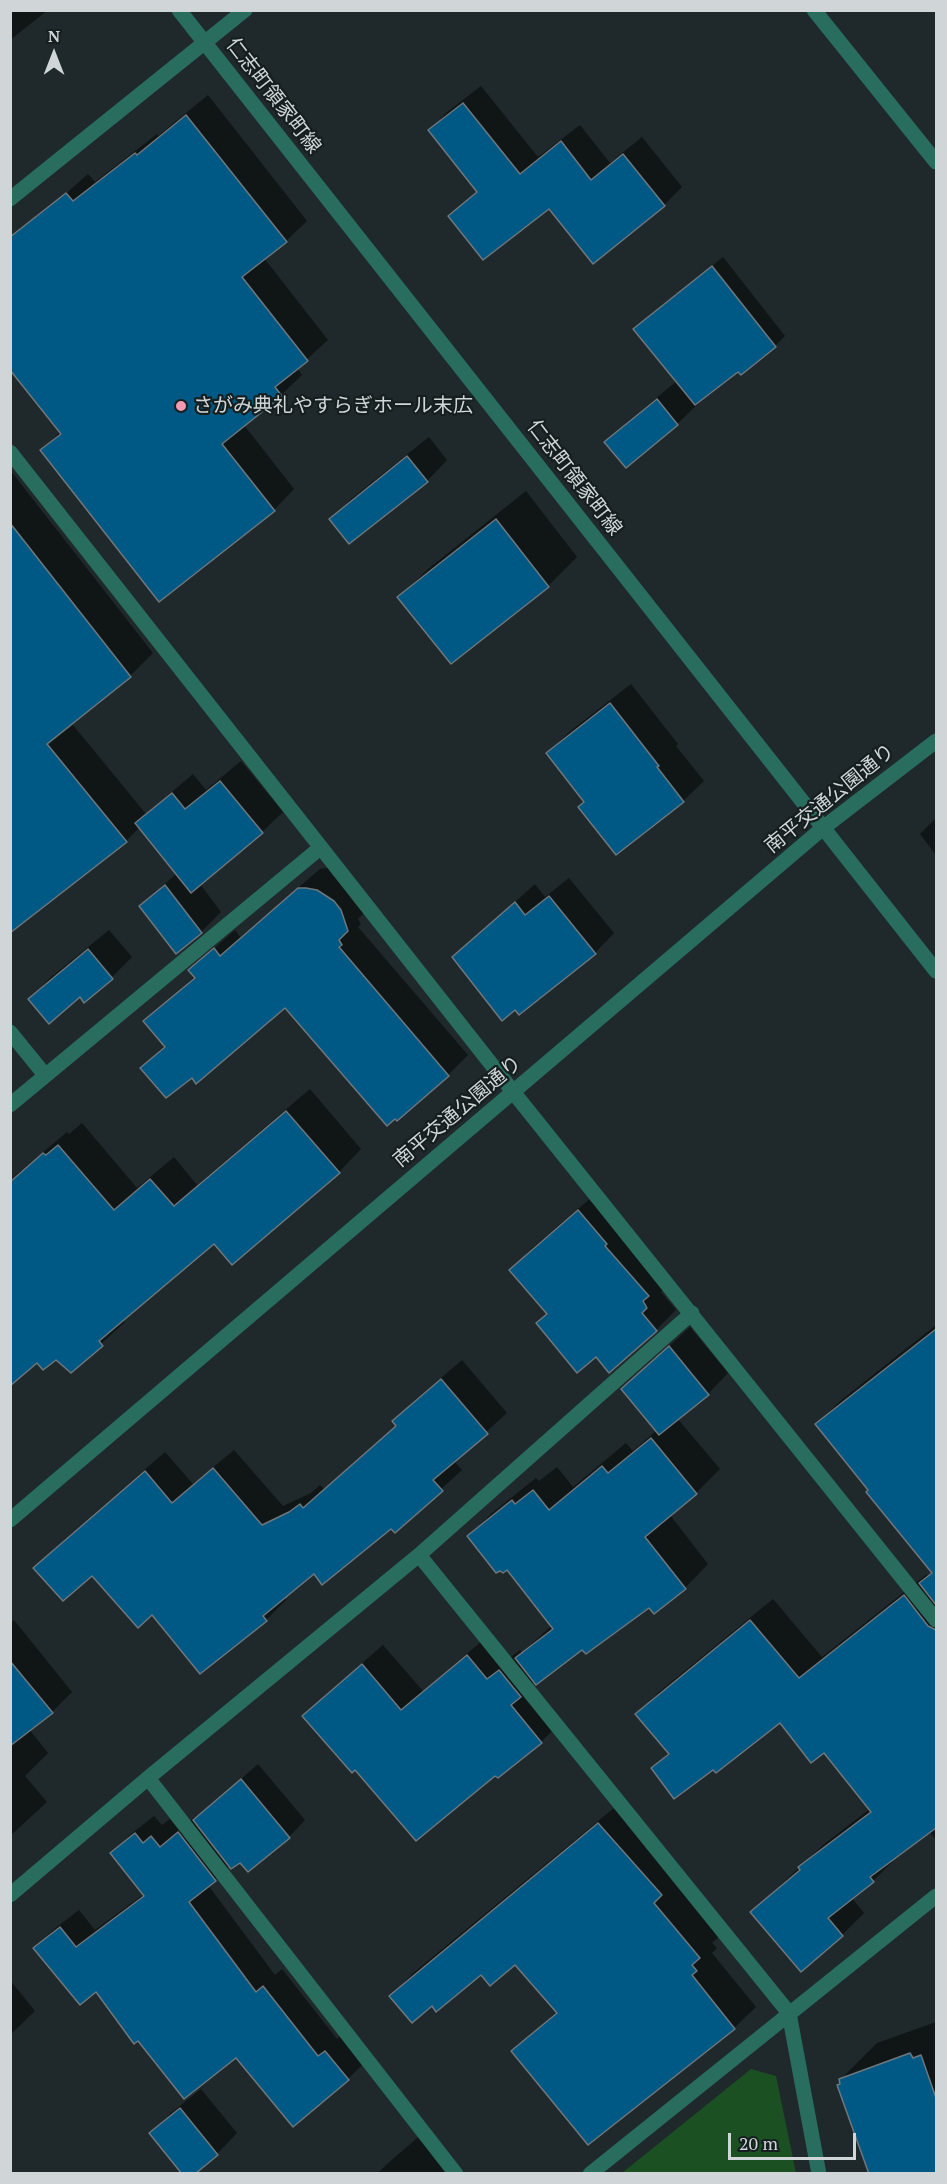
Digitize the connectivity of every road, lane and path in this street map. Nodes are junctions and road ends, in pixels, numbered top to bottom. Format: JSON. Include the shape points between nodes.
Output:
{"nodes":[{"id":1,"x":179,"y":10,"type":"edge"},
{"id":2,"x":245,"y":10,"type":"edge"},
{"id":3,"x":814,"y":10,"type":"edge"},
{"id":4,"x":204,"y":43,"type":"junction"},
{"id":5,"x":936,"y":162,"type":"edge"},
{"id":6,"x":10,"y":199,"type":"edge"},
{"id":7,"x":10,"y":452,"type":"edge"},
{"id":8,"x":936,"y":741,"type":"edge"},
{"id":9,"x":823,"y":828,"type":"junction"},
{"id":10,"x":320,"y":848,"type":"junction"},
{"id":11,"x":936,"y":971,"type":"edge"},
{"id":12,"x":10,"y":1032,"type":"edge"},
{"id":13,"x":45,"y":1075,"type":"junction"},
{"id":14,"x":514,"y":1093,"type":"junction"},
{"id":15,"x":10,"y":1105,"type":"edge"},
{"id":16,"x":692,"y":1313,"type":"junction"},
{"id":17,"x":10,"y":1520,"type":"edge"},
{"id":18,"x":419,"y":1555,"type":"junction"},
{"id":19,"x":936,"y":1620,"type":"edge"},
{"id":20,"x":148,"y":1779,"type":"junction"},
{"id":21,"x":10,"y":1895,"type":"edge"},
{"id":22,"x":935,"y":1901,"type":"edge"},
{"id":23,"x":789,"y":2013,"type":"junction"},
{"id":24,"x":456,"y":2174,"type":"edge"},
{"id":25,"x":590,"y":2174,"type":"edge"},
{"id":26,"x":819,"y":2174,"type":"edge"}],
"edges":[{"from":1,"to":4,"type":"street","name":"仁志町領家町線"},
{"from":2,"to":4,"type":"street"},
{"from":3,"to":5,"type":"street"},
{"from":4,"to":6,"type":"street"},
{"from":4,"to":9,"type":"street","name":"仁志町領家町線"},
{"from":7,"to":10,"type":"street"},
{"from":8,"to":9,"type":"street","name":"南平交通公園通り"},
{"from":9,"to":11,"type":"street","name":"仁志町領家町線"},
{"from":9,"to":14,"type":"street","name":"南平交通公園通り"},
{"from":10,"to":13,"type":"street"},
{"from":10,"to":14,"type":"street"},
{"from":12,"to":13,"type":"street"},
{"from":13,"to":15,"type":"street"},
{"from":14,"to":16,"type":"street"},
{"from":14,"to":17,"type":"street","name":"南平交通公園通り"},
{"from":16,"to":18,"type":"street"},
{"from":16,"to":19,"type":"street"},
{"from":18,"to":20,"type":"street"},
{"from":18,"to":23,"type":"street"},
{"from":20,"to":21,"type":"street"},
{"from":20,"to":24,"type":"street"},
{"from":22,"to":23,"type":"street"},
{"from":23,"to":25,"type":"street"},
{"from":23,"to":26,"type":"street"}]}
